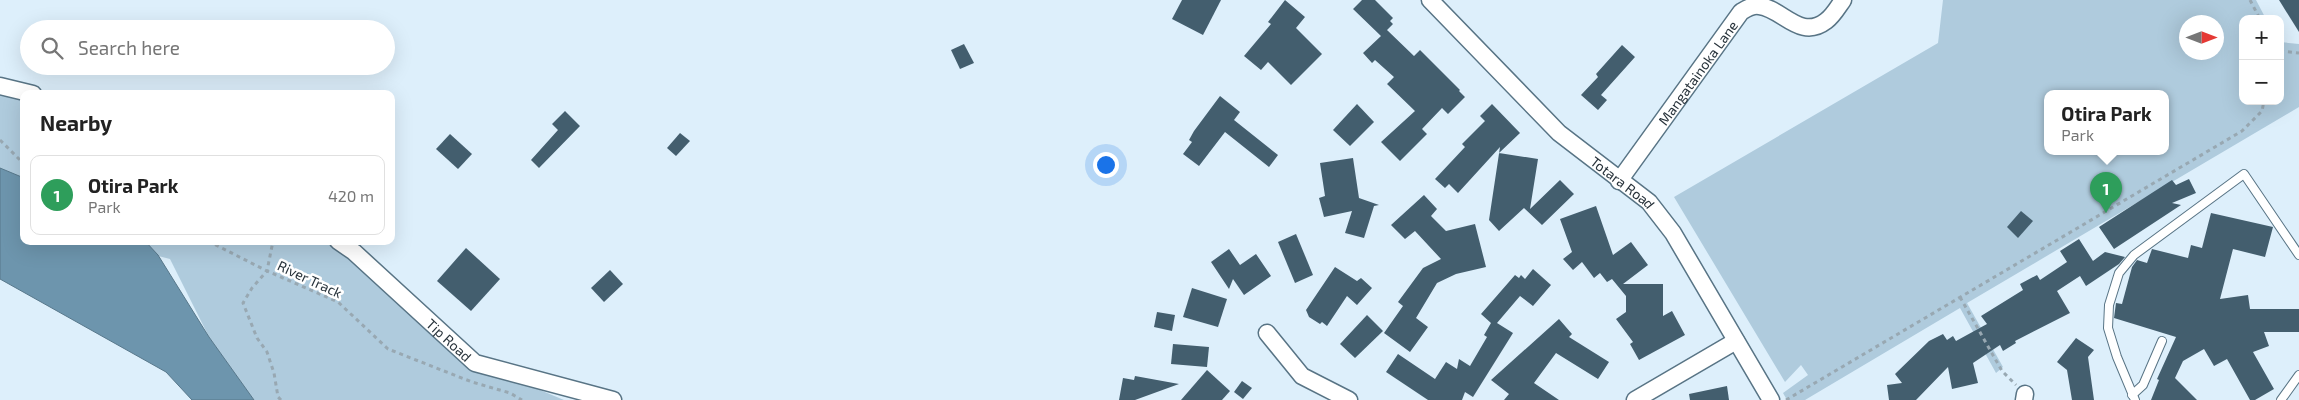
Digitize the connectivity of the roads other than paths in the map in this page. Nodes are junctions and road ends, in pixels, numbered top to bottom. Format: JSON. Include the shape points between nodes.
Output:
{"nodes":[{"id":1,"x":1430,"y":0,"type":"edge"},
{"id":2,"x":1843,"y":0,"type":"edge"},
{"id":3,"x":0,"y":77,"type":"edge"},
{"id":4,"x":7,"y":88,"type":"edge"},
{"id":5,"x":20,"y":91,"type":"edge"},
{"id":6,"x":1619,"y":181,"type":"junction"},
{"id":7,"x":344,"y":245,"type":"edge"},
{"id":8,"x":2299,"y":255,"type":"edge"},
{"id":9,"x":1267,"y":333,"type":"dead end"},
{"id":10,"x":1736,"y":341,"type":"junction"},
{"id":11,"x":2162,"y":341,"type":"dead end"},
{"id":12,"x":2299,"y":375,"type":"edge"},
{"id":13,"x":2133,"y":397,"type":"edge"},
{"id":14,"x":613,"y":400,"type":"edge"},
{"id":15,"x":1349,"y":400,"type":"edge"},
{"id":16,"x":1635,"y":400,"type":"edge"},
{"id":17,"x":1771,"y":400,"type":"edge"},
{"id":18,"x":2282,"y":400,"type":"edge"}],
"edges":[{"from":1,"to":6,"type":"street","name":"Totara Road","via":[[1558,133]]},
{"from":2,"to":6,"type":"street","name":"Mangatainoka Lane","via":[[1827,21],[1817,26],[1794,25],[1758,6],[1741,12]]},
{"from":3,"to":4,"type":"lane"},
{"from":4,"to":5,"type":"street"},
{"from":6,"to":10,"type":"street","name":"Totara Road","via":[[1649,202],[1673,233]]},
{"from":7,"to":14,"type":"street","name":"Tip Road","via":[[476,363]]},
{"from":8,"to":13,"type":"lane","via":[[2244,174],[2134,256],[2119,273],[2107,321],[2109,336]]},
{"from":9,"to":15,"type":"street","via":[[1302,376]]},
{"from":10,"to":16,"type":"street"},
{"from":10,"to":17,"type":"street","name":"Totara Road"},
{"from":11,"to":13,"type":"lane","via":[[2143,386]]},
{"from":12,"to":18,"type":"lane"}]}
